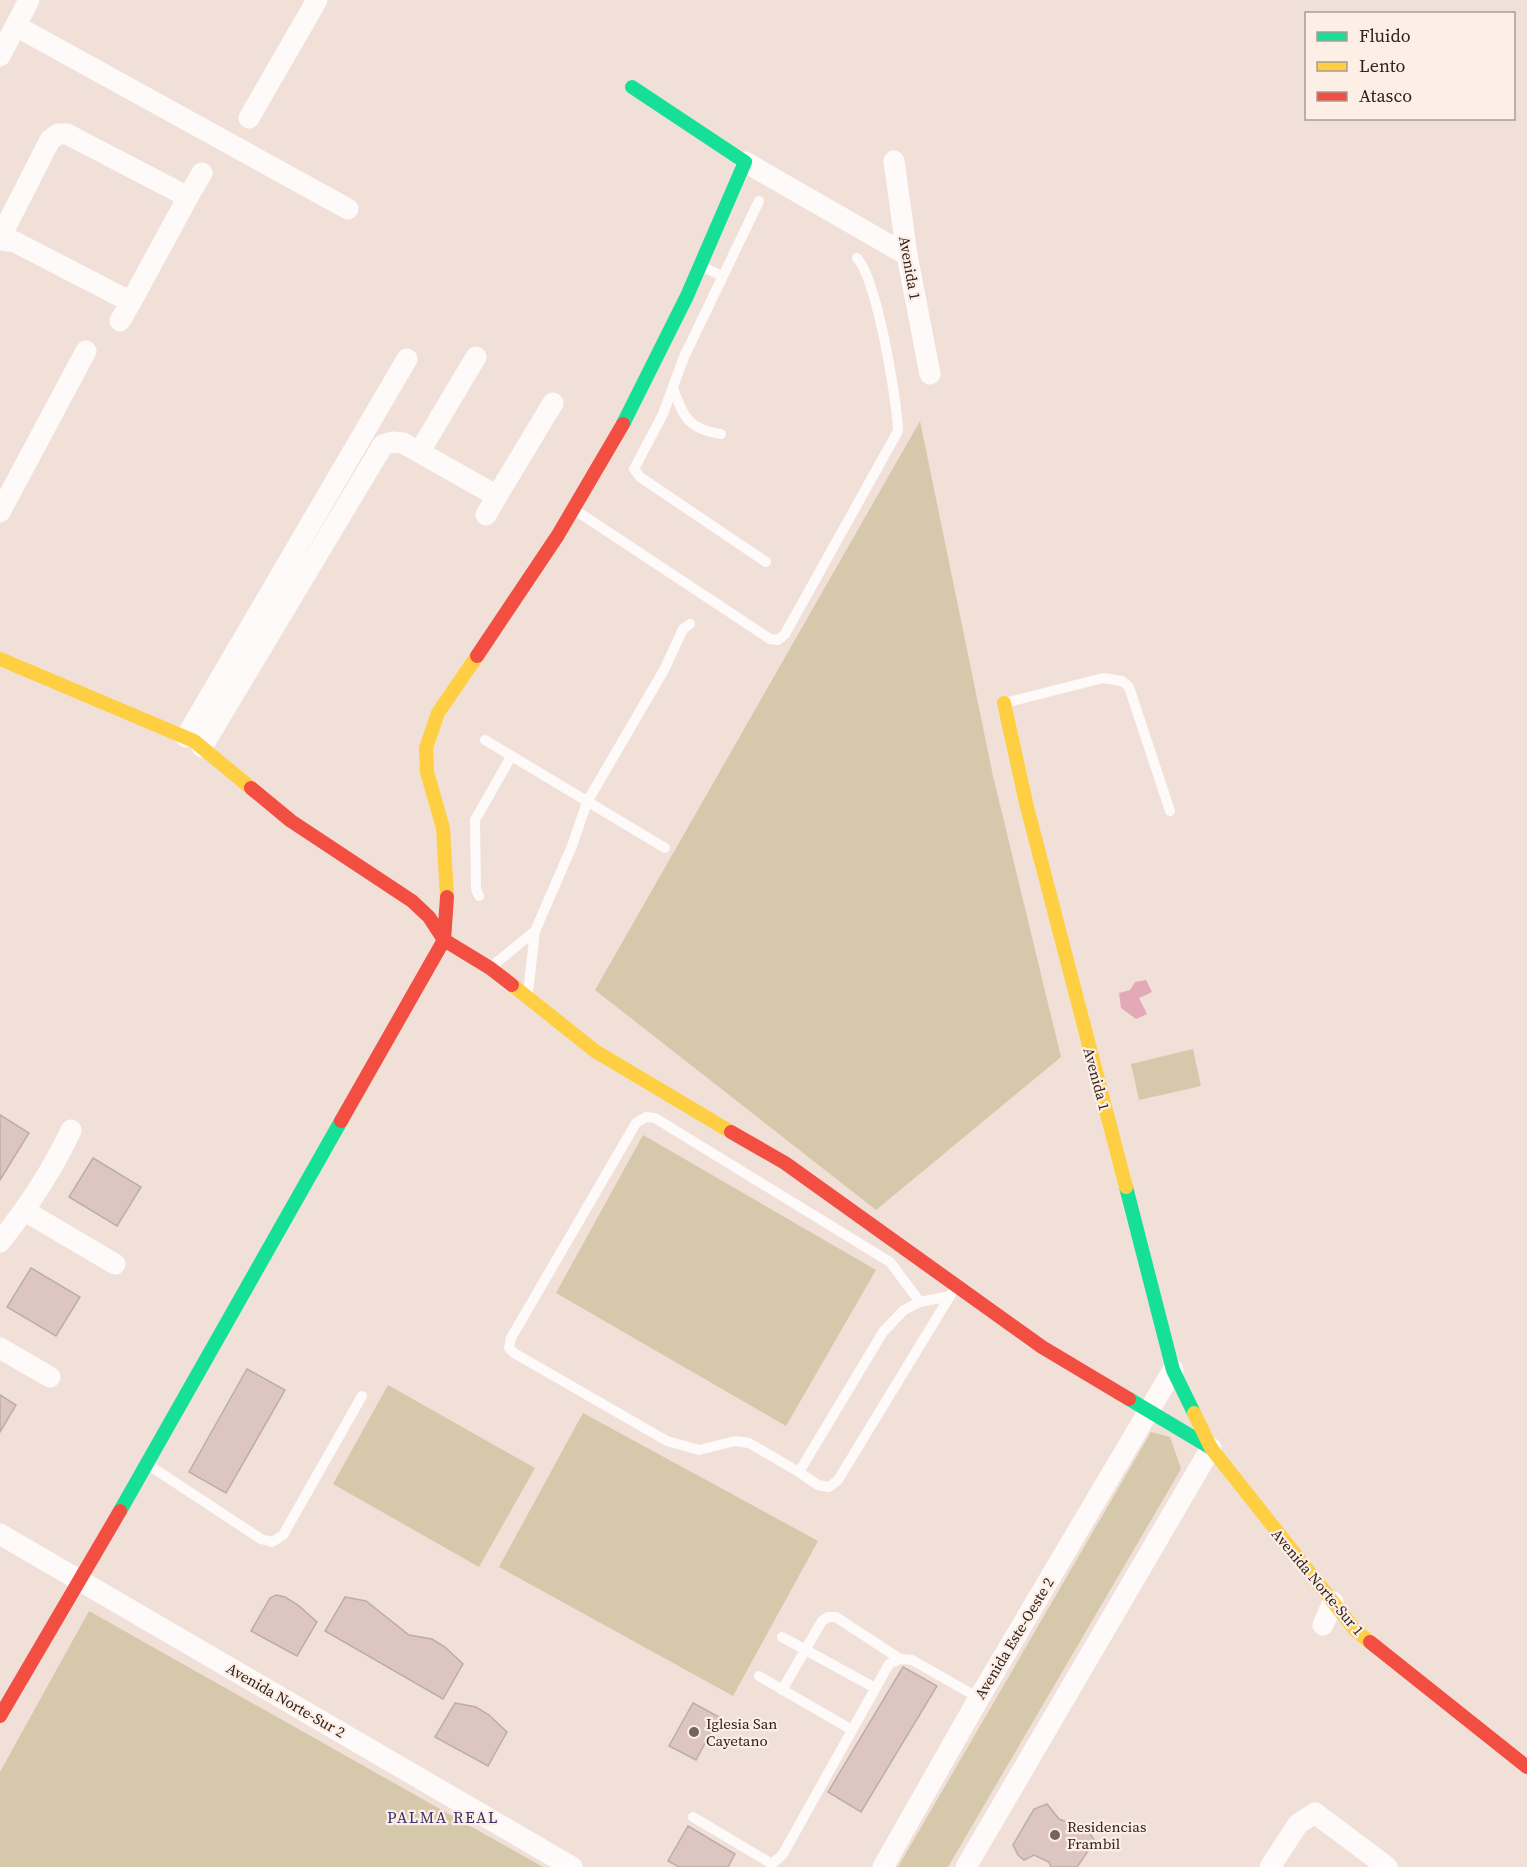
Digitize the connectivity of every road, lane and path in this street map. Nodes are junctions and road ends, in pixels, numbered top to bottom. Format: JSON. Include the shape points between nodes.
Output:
{"nodes":[{"id":1,"x":29,"y":0,"type":"edge"},
{"id":2,"x":317,"y":0,"type":"edge"},
{"id":3,"x":16,"y":26,"type":"junction"},
{"id":4,"x":0,"y":56,"type":"edge"},
{"id":5,"x":632,"y":87,"type":"dead end"},
{"id":6,"x":249,"y":118,"type":"dead end"},
{"id":7,"x":894,"y":161,"type":"dead end"},
{"id":8,"x":744,"y":162,"type":"junction"},
{"id":9,"x":202,"y":173,"type":"dead end"},
{"id":10,"x":188,"y":197,"type":"junction"},
{"id":11,"x":759,"y":201,"type":"dead end"},
{"id":12,"x":348,"y":209,"type":"dead end"},
{"id":13,"x":0,"y":239,"type":"edge"},
{"id":14,"x":907,"y":255,"type":"junction"},
{"id":15,"x":857,"y":258,"type":"dead end"},
{"id":16,"x":702,"y":267,"type":"junction"},
{"id":17,"x":723,"y":276,"type":"junction"},
{"id":18,"x":131,"y":302,"type":"junction"},
{"id":19,"x":120,"y":321,"type":"dead end"},
{"id":20,"x":86,"y":351,"type":"dead end"},
{"id":21,"x":476,"y":357,"type":"dead end"},
{"id":22,"x":407,"y":359,"type":"dead end"},
{"id":23,"x":930,"y":374,"type":"dead end"},
{"id":24,"x":673,"y":388,"type":"junction"},
{"id":25,"x":553,"y":403,"type":"dead end"},
{"id":26,"x":721,"y":435,"type":"dead end"},
{"id":27,"x":420,"y":451,"type":"junction"},
{"id":28,"x":497,"y":496,"type":"junction"},
{"id":29,"x":574,"y":509,"type":"junction"},
{"id":30,"x":0,"y":512,"type":"edge"},
{"id":31,"x":486,"y":516,"type":"dead end"},
{"id":32,"x":766,"y":562,"type":"dead end"},
{"id":33,"x":690,"y":624,"type":"dead end"},
{"id":34,"x":0,"y":659,"type":"edge"},
{"id":35,"x":1004,"y":703,"type":"joint"},
{"id":36,"x":485,"y":740,"type":"dead end"},
{"id":37,"x":194,"y":742,"type":"junction"},
{"id":38,"x":510,"y":757,"type":"junction"},
{"id":39,"x":587,"y":802,"type":"junction"},
{"id":40,"x":1170,"y":811,"type":"dead end"},
{"id":41,"x":665,"y":848,"type":"dead end"},
{"id":42,"x":479,"y":896,"type":"dead end"},
{"id":43,"x":535,"y":931,"type":"junction"},
{"id":44,"x":444,"y":940,"type":"junction"},
{"id":45,"x":490,"y":968,"type":"junction"},
{"id":46,"x":527,"y":998,"type":"junction"},
{"id":47,"x":71,"y":1131,"type":"dead end"},
{"id":48,"x":25,"y":1211,"type":"junction"},
{"id":49,"x":0,"y":1242,"type":"edge"},
{"id":50,"x":115,"y":1263,"type":"dead end"},
{"id":51,"x":954,"y":1291,"type":"junction"},
{"id":52,"x":920,"y":1302,"type":"junction"},
{"id":53,"x":0,"y":1348,"type":"edge"},
{"id":54,"x":1173,"y":1370,"type":"junction"},
{"id":55,"x":50,"y":1377,"type":"dead end"},
{"id":56,"x":362,"y":1396,"type":"dead end"},
{"id":57,"x":1150,"y":1412,"type":"junction"},
{"id":58,"x":1211,"y":1448,"type":"junction"},
{"id":59,"x":148,"y":1464,"type":"junction"},
{"id":60,"x":800,"y":1472,"type":"junction"},
{"id":61,"x":0,"y":1534,"type":"edge"},
{"id":62,"x":78,"y":1582,"type":"junction"},
{"id":63,"x":1333,"y":1602,"type":"junction"},
{"id":64,"x":1323,"y":1626,"type":"dead end"},
{"id":65,"x":782,"y":1637,"type":"dead end"},
{"id":66,"x":805,"y":1650,"type":"junction"},
{"id":67,"x":900,"y":1659,"type":"junction"},
{"id":68,"x":759,"y":1676,"type":"dead end"},
{"id":69,"x":875,"y":1688,"type":"junction"},
{"id":70,"x":782,"y":1690,"type":"junction"},
{"id":71,"x":979,"y":1698,"type":"junction"},
{"id":72,"x":0,"y":1716,"type":"edge"},
{"id":73,"x":852,"y":1730,"type":"junction"},
{"id":74,"x":1527,"y":1767,"type":"edge"},
{"id":75,"x":693,"y":1817,"type":"dead end"},
{"id":76,"x":572,"y":1867,"type":"edge"},
{"id":77,"x":883,"y":1867,"type":"edge"},
{"id":78,"x":966,"y":1867,"type":"edge"},
{"id":79,"x":1270,"y":1867,"type":"edge"},
{"id":80,"x":1387,"y":1867,"type":"edge"}],
"edges":[{"from":1,"to":3,"type":"street"},
{"from":2,"to":6,"type":"street"},
{"from":3,"to":4,"type":"street"},
{"from":3,"to":12,"type":"street"},
{"from":5,"to":8,"type":"street"},
{"from":7,"to":14,"type":"street","name":"Avenida 1"},
{"from":8,"to":14,"type":"street"},
{"from":8,"to":16,"type":"street"},
{"from":9,"to":10,"type":"street"},
{"from":10,"to":13,"type":"street","via":[[67,134],[58,134],[50,140]]},
{"from":10,"to":18,"type":"street"},
{"from":11,"to":17,"type":"lane"},
{"from":13,"to":18,"type":"street","via":[[15,242]]},
{"from":14,"to":23,"type":"street","name":"Avenida 1"},
{"from":15,"to":29,"type":"lane","via":[[870,286],[884,338],[898,431],[785,634],[778,640],[770,639]]},
{"from":16,"to":17,"type":"lane"},
{"from":16,"to":29,"type":"street","via":[[633,404]]},
{"from":17,"to":24,"type":"lane"},
{"from":18,"to":19,"type":"street"},
{"from":20,"to":30,"type":"street"},
{"from":21,"to":27,"type":"street"},
{"from":22,"to":37,"type":"street"},
{"from":24,"to":26,"type":"lane","via":[[690,424]]},
{"from":24,"to":32,"type":"lane","via":[[634,469],[640,477]]},
{"from":25,"to":28,"type":"street"},
{"from":27,"to":28,"type":"street"},
{"from":27,"to":37,"type":"street","via":[[403,443],[383,445]]},
{"from":28,"to":31,"type":"street"},
{"from":29,"to":44,"type":"street","via":[[438,713],[427,736],[423,757],[445,849]]},
{"from":33,"to":39,"type":"lane","via":[[683,629],[664,670]]},
{"from":34,"to":37,"type":"street"},
{"from":35,"to":40,"type":"lane","via":[[1103,678],[1122,681],[1129,687]]},
{"from":35,"to":54,"type":"street","name":"Avenida 1","via":[[1026,807]]},
{"from":36,"to":38,"type":"lane"},
{"from":37,"to":44,"type":"street","via":[[291,821],[412,901],[429,916]]},
{"from":38,"to":39,"type":"lane"},
{"from":38,"to":42,"type":"lane","via":[[475,820]]},
{"from":39,"to":41,"type":"lane"},
{"from":39,"to":43,"type":"lane"},
{"from":43,"to":45,"type":"lane"},
{"from":43,"to":46,"type":"lane"},
{"from":44,"to":45,"type":"street"},
{"from":44,"to":59,"type":"street"},
{"from":45,"to":46,"type":"street"},
{"from":46,"to":51,"type":"street","via":[[612,1063],[785,1162]]},
{"from":47,"to":48,"type":"street","via":[[55,1166]]},
{"from":48,"to":49,"type":"street"},
{"from":48,"to":50,"type":"street"},
{"from":51,"to":52,"type":"lane"},
{"from":51,"to":57,"type":"street"},
{"from":51,"to":60,"type":"lane","via":[[838,1480],[829,1487],[818,1485]]},
{"from":52,"to":60,"type":"lane","via":[[904,1310],[883,1332]]},
{"from":52,"to":60,"type":"lane","via":[[890,1262],[877,1253],[656,1118],[636,1123],[511,1338],[509,1348],[667,1440],[699,1450],[735,1441],[749,1443]]},
{"from":53,"to":55,"type":"street"},
{"from":54,"to":57,"type":"street","name":"Avenida Este-Oeste 2"},
{"from":54,"to":58,"type":"street","name":"Avenida 1"},
{"from":56,"to":59,"type":"lane","via":[[283,1535],[272,1542],[261,1539]]},
{"from":57,"to":58,"type":"street"},
{"from":57,"to":71,"type":"street","name":"Avenida Este-Oeste 2"},
{"from":58,"to":63,"type":"street","name":"Avenida Norte-Sur 1"},
{"from":58,"to":78,"type":"street"},
{"from":59,"to":62,"type":"street"},
{"from":61,"to":62,"type":"street","name":"Avenida Norte-Sur 2"},
{"from":62,"to":72,"type":"street"},
{"from":62,"to":76,"type":"street","name":"Avenida Norte-Sur 2"},
{"from":63,"to":64,"type":"street"},
{"from":63,"to":74,"type":"street","name":"Avenida Norte-Sur 1","via":[[1356,1631]]},
{"from":65,"to":66,"type":"lane"},
{"from":66,"to":67,"type":"lane","via":[[822,1621],[836,1617]]},
{"from":66,"to":69,"type":"lane"},
{"from":66,"to":70,"type":"lane"},
{"from":67,"to":69,"type":"lane","via":[[889,1664]]},
{"from":67,"to":71,"type":"lane","via":[[912,1660]]},
{"from":68,"to":70,"type":"lane"},
{"from":69,"to":73,"type":"lane"},
{"from":70,"to":73,"type":"lane"},
{"from":71,"to":77,"type":"street","name":"Avenida Este-Oeste 2"},
{"from":73,"to":75,"type":"lane","via":[[772,1864]]},
{"from":79,"to":80,"type":"street","via":[[1298,1824],[1315,1813]]}]}
